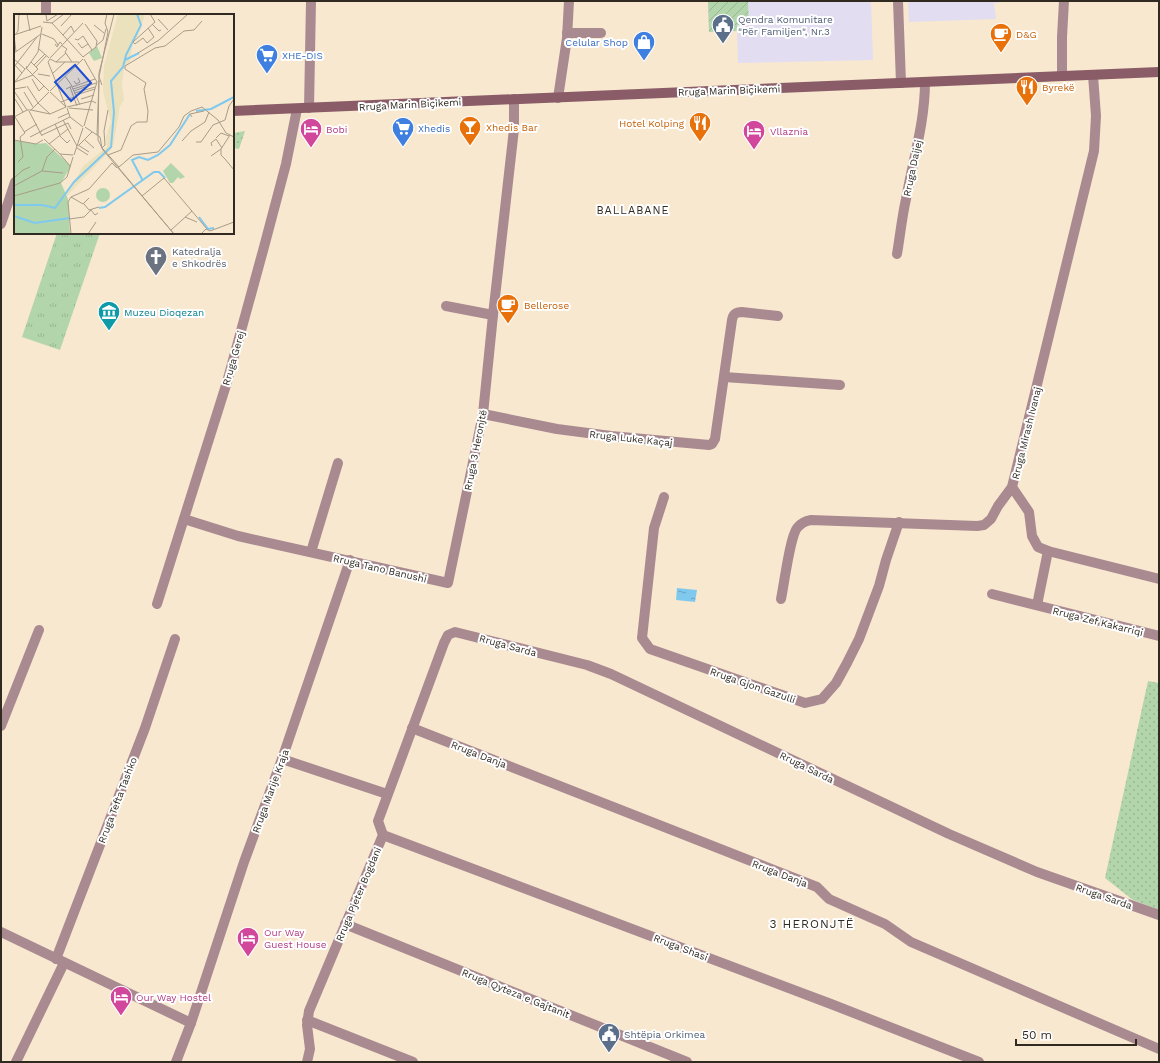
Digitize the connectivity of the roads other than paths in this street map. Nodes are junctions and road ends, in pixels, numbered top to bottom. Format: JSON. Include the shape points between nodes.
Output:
{"nodes":[{"id":1,"x":46,"y":1,"type":"edge"},
{"id":2,"x":311,"y":1,"type":"edge"},
{"id":3,"x":569,"y":1,"type":"edge"},
{"id":4,"x":898,"y":1,"type":"edge"},
{"id":5,"x":1064,"y":1,"type":"edge"},
{"id":6,"x":46,"y":14,"type":"edge"},
{"id":7,"x":567,"y":33,"type":"junction"},
{"id":8,"x":602,"y":33,"type":"dead end"},
{"id":9,"x":1159,"y":72,"type":"edge"},
{"id":10,"x":1093,"y":75,"type":"junction"},
{"id":11,"x":1062,"y":76,"type":"junction"},
{"id":12,"x":925,"y":82,"type":"junction"},
{"id":13,"x":901,"y":83,"type":"junction"},
{"id":14,"x":558,"y":98,"type":"junction"},
{"id":15,"x":514,"y":99,"type":"junction"},
{"id":16,"x":309,"y":108,"type":"junction"},
{"id":17,"x":297,"y":109,"type":"junction"},
{"id":18,"x":234,"y":111,"type":"edge"},
{"id":19,"x":14,"y":120,"type":"edge"},
{"id":20,"x":1,"y":121,"type":"edge"},
{"id":21,"x":14,"y":186,"type":"edge"},
{"id":22,"x":1,"y":191,"type":"edge"},
{"id":23,"x":12,"y":193,"type":"junction"},
{"id":24,"x":1,"y":224,"type":"edge"},
{"id":25,"x":897,"y":254,"type":"dead end"},
{"id":26,"x":446,"y":306,"type":"dead end"},
{"id":27,"x":493,"y":315,"type":"junction"},
{"id":28,"x":778,"y":316,"type":"dead end"},
{"id":29,"x":724,"y":377,"type":"junction"},
{"id":30,"x":840,"y":385,"type":"dead end"},
{"id":31,"x":483,"y":414,"type":"junction"},
{"id":32,"x":338,"y":463,"type":"dead end"},
{"id":33,"x":1012,"y":487,"type":"junction"},
{"id":34,"x":664,"y":497,"type":"dead end"},
{"id":35,"x":184,"y":519,"type":"junction"},
{"id":36,"x":899,"y":522,"type":"junction"},
{"id":37,"x":1048,"y":551,"type":"junction"},
{"id":38,"x":311,"y":552,"type":"junction"},
{"id":39,"x":350,"y":560,"type":"junction"},
{"id":40,"x":1159,"y":579,"type":"edge"},
{"id":41,"x":448,"y":583,"type":"joint"},
{"id":42,"x":992,"y":594,"type":"dead end"},
{"id":43,"x":781,"y":599,"type":"dead end"},
{"id":44,"x":157,"y":604,"type":"dead end"},
{"id":45,"x":1036,"y":605,"type":"junction"},
{"id":46,"x":39,"y":630,"type":"dead end"},
{"id":47,"x":451,"y":633,"type":"joint"},
{"id":48,"x":1159,"y":636,"type":"edge"},
{"id":49,"x":175,"y":639,"type":"dead end"},
{"id":50,"x":1,"y":726,"type":"edge"},
{"id":51,"x":412,"y":728,"type":"junction"},
{"id":52,"x":282,"y":759,"type":"junction"},
{"id":53,"x":387,"y":794,"type":"junction"},
{"id":54,"x":382,"y":835,"type":"junction"},
{"id":55,"x":1159,"y":915,"type":"edge"},
{"id":56,"x":345,"y":924,"type":"junction"},
{"id":57,"x":1,"y":932,"type":"edge"},
{"id":58,"x":60,"y":961,"type":"junction"},
{"id":59,"x":308,"y":1020,"type":"junction"},
{"id":60,"x":192,"y":1023,"type":"junction"},
{"id":61,"x":1159,"y":1049,"type":"edge"},
{"id":62,"x":16,"y":1062,"type":"edge"},
{"id":63,"x":176,"y":1062,"type":"edge"},
{"id":64,"x":306,"y":1062,"type":"edge"},
{"id":65,"x":413,"y":1062,"type":"edge"},
{"id":66,"x":688,"y":1062,"type":"edge"},
{"id":67,"x":979,"y":1062,"type":"edge"}],
"edges":[{"from":1,"to":6,"type":"street"},
{"from":2,"to":16,"type":"street"},
{"from":3,"to":7,"type":"street"},
{"from":4,"to":13,"type":"street"},
{"from":5,"to":11,"type":"street"},
{"from":7,"to":8,"type":"street"},
{"from":7,"to":14,"type":"street"},
{"from":9,"to":10,"type":"main road","name":"Rruga Marin Biçikemi"},
{"from":10,"to":11,"type":"main road","name":"Rruga Marin Biçikemi"},
{"from":10,"to":33,"type":"street","name":"Rruga Mirash Ivanaj","via":[[1096,116],[1094,151]]},
{"from":11,"to":12,"type":"main road","name":"Rruga Marin Biçikemi"},
{"from":12,"to":13,"type":"main road","name":"Rruga Marin Biçikemi"},
{"from":12,"to":25,"type":"street","name":"Rruga Daijej","via":[[922,121],[905,200]]},
{"from":13,"to":14,"type":"main road","name":"Rruga Marin Biçikemi"},
{"from":14,"to":15,"type":"main road","name":"Rruga Marin Biçikemi"},
{"from":15,"to":16,"type":"main road","name":"Rruga Marin Biçikemi"},
{"from":15,"to":27,"type":"street","name":"Rruga 3 Heronjtë","via":[[514,129]]},
{"from":16,"to":17,"type":"main road","name":"Rruga Marin Biçikemi"},
{"from":17,"to":18,"type":"main road","name":"Rruga Marin Biçikemi"},
{"from":17,"to":35,"type":"street","name":"Rruga Gerej","via":[[286,164],[264,247]]},
{"from":19,"to":20,"type":"main road"},
{"from":21,"to":23,"type":"street"},
{"from":22,"to":23,"type":"street"},
{"from":23,"to":24,"type":"street"},
{"from":26,"to":27,"type":"street"},
{"from":27,"to":31,"type":"street","name":"Rruga 3 Heronjtë"},
{"from":28,"to":29,"type":"street","name":"Rruga Luke Kaçaj","via":[[742,312],[734,315]]},
{"from":29,"to":30,"type":"street"},
{"from":29,"to":31,"type":"street","name":"Rruga Luke Kaçaj","via":[[715,439],[709,445],[557,429]]},
{"from":31,"to":41,"type":"street","name":"Rruga 3 Heronjtë"},
{"from":32,"to":38,"type":"street"},
{"from":33,"to":36,"type":"street","name":"Rruga Mirash Ivanaj","via":[[991,519],[984,524],[977,526]]},
{"from":33,"to":37,"type":"street","via":[[1029,512],[1032,536],[1038,547]]},
{"from":34,"to":36,"type":"street","name":"Rruga Gjon Gazulli","via":[[654,528],[642,638],[650,648],[805,703],[822,698],[836,683],[847,663],[879,586]]},
{"from":35,"to":38,"type":"street","name":"Rruga Tano Banushi","via":[[238,536]]},
{"from":35,"to":44,"type":"street","name":"Rruga Gerej"},
{"from":36,"to":43,"type":"street","name":"Rruga Mirash Ivanaj","via":[[804,522],[796,529],[792,542]]},
{"from":37,"to":40,"type":"street"},
{"from":37,"to":45,"type":"street"},
{"from":38,"to":39,"type":"street","name":"Rruga Tano Banushi"},
{"from":39,"to":41,"type":"street","name":"Rruga Tano Banushi"},
{"from":39,"to":52,"type":"street","name":"Rruga Marije Kraja"},
{"from":42,"to":45,"type":"street","name":"Rruga Zef Kakarriqi"},
{"from":45,"to":48,"type":"street","name":"Rruga Zef Kakarriqi"},
{"from":46,"to":50,"type":"street"},
{"from":47,"to":51,"type":"street","name":"Rruga Pjeter Bogdani","via":[[444,643]]},
{"from":47,"to":55,"type":"street","name":"Rruga Sarda","via":[[464,633],[587,665],[611,674],[949,834],[1037,872]]},
{"from":49,"to":58,"type":"street","name":"Rruga Tefta Tashko"},
{"from":51,"to":53,"type":"street","name":"Rruga Pjeter Bogdani"},
{"from":51,"to":61,"type":"street","name":"Rruga Danja","via":[[817,887],[829,899],[885,924],[911,942]]},
{"from":52,"to":53,"type":"street"},
{"from":52,"to":60,"type":"street","name":"Rruga Marije Kraja","via":[[244,862]]},
{"from":53,"to":54,"type":"street","name":"Rruga Pjeter Bogdani","via":[[378,821]]},
{"from":54,"to":56,"type":"street","name":"Rruga Pjeter Bogdani"},
{"from":54,"to":67,"type":"street","name":"Rruga Shasi"},
{"from":56,"to":59,"type":"street","name":"Rruga Pjeter Bogdani","via":[[309,1011]]},
{"from":56,"to":66,"type":"street","name":"Rruga Qyteza e Gajtanit"},
{"from":57,"to":58,"type":"street"},
{"from":58,"to":60,"type":"street"},
{"from":58,"to":62,"type":"street","name":"Rruga Tefta Tashko"},
{"from":59,"to":64,"type":"street","name":"Rruga Pjeter Bogdani","via":[[310,1049]]},
{"from":59,"to":65,"type":"street"},
{"from":60,"to":63,"type":"street","name":"Rruga Marije Kraja"}]}
